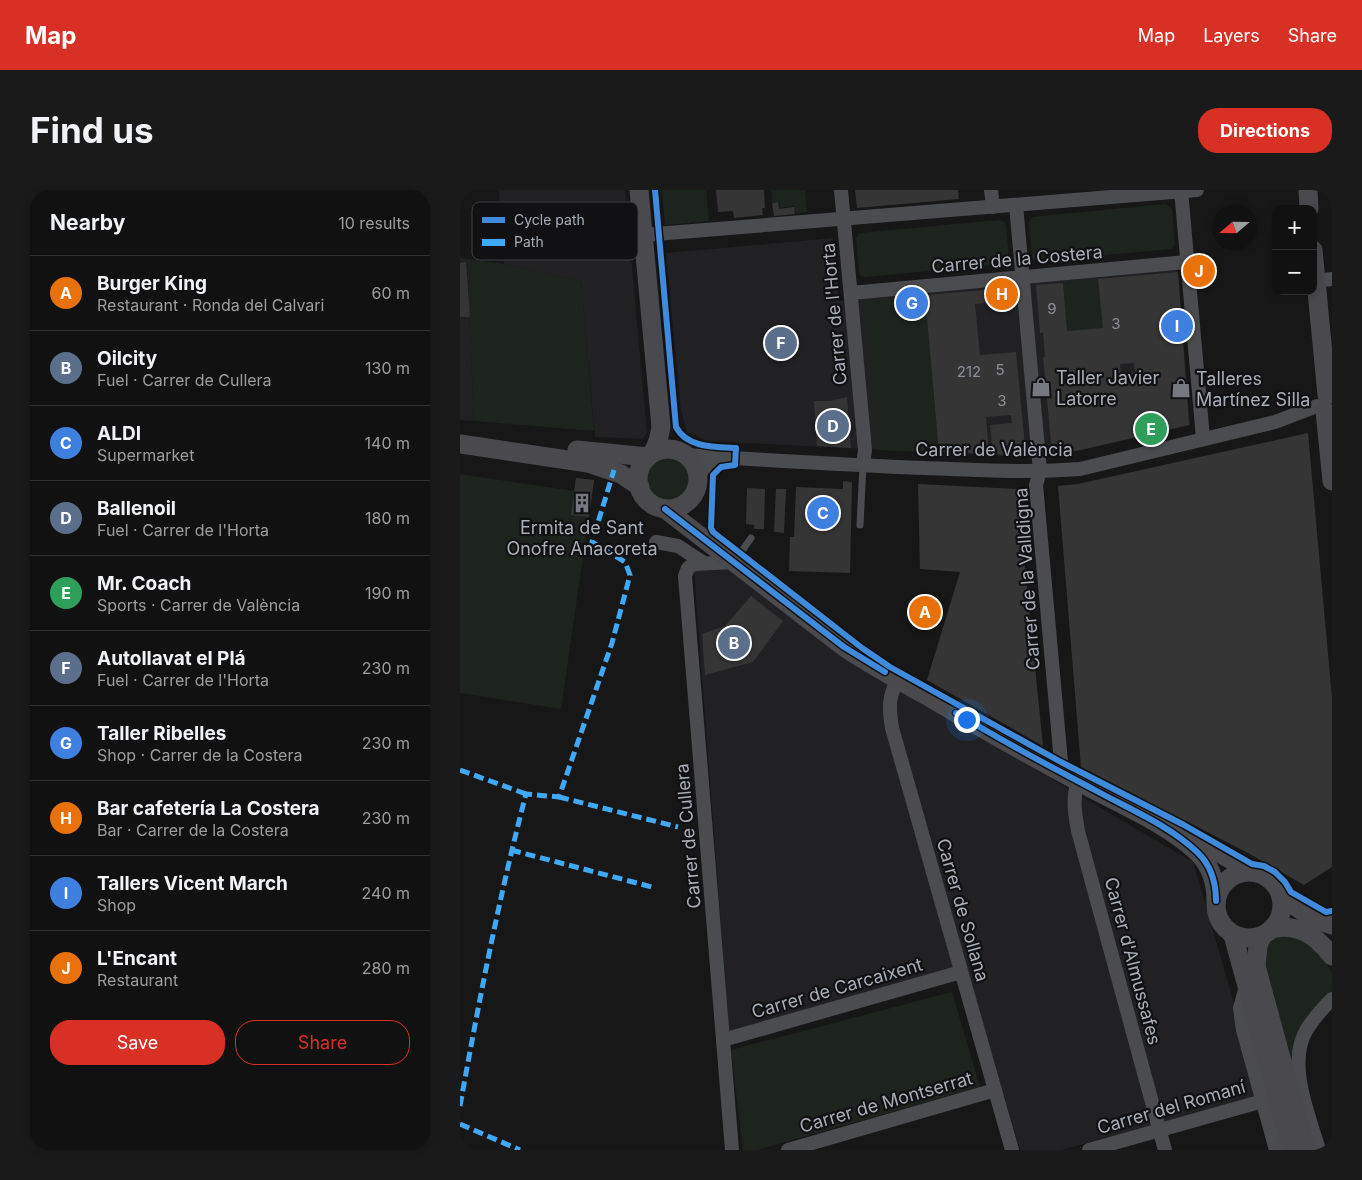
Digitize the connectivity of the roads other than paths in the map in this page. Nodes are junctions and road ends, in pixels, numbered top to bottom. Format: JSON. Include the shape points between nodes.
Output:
{"nodes":[{"id":1,"x":639,"y":190,"type":"edge"},
{"id":2,"x":841,"y":190,"type":"edge"},
{"id":3,"x":991,"y":190,"type":"edge"},
{"id":4,"x":1196,"y":190,"type":"edge"},
{"id":5,"x":1299,"y":190,"type":"edge"},
{"id":6,"x":1308,"y":190,"type":"edge"},
{"id":7,"x":1181,"y":191,"type":"edge"},
{"id":8,"x":1016,"y":205,"type":"junction"},
{"id":9,"x":1300,"y":205,"type":"edge"},
{"id":10,"x":1309,"y":205,"type":"edge"},
{"id":11,"x":993,"y":206,"type":"junction"},
{"id":12,"x":844,"y":218,"type":"junction"},
{"id":13,"x":643,"y":235,"type":"junction"},
{"id":14,"x":1188,"y":262,"type":"junction"},
{"id":15,"x":1023,"y":277,"type":"junction"},
{"id":16,"x":1319,"y":284,"type":"edge"},
{"id":17,"x":851,"y":293,"type":"junction"},
{"id":18,"x":1325,"y":402,"type":"edge"},
{"id":19,"x":661,"y":427,"type":"junction"},
{"id":20,"x":1204,"y":438,"type":"junction"},
{"id":21,"x":467,"y":445,"type":"edge"},
{"id":22,"x":680,"y":452,"type":"junction"},
{"id":23,"x":650,"y":455,"type":"junction"},
{"id":24,"x":723,"y":458,"type":"junction"},
{"id":25,"x":863,"y":465,"type":"junction"},
{"id":26,"x":1040,"y":471,"type":"junction"},
{"id":27,"x":698,"y":476,"type":"junction"},
{"id":28,"x":1332,"y":481,"type":"edge"},
{"id":29,"x":640,"y":487,"type":"junction"},
{"id":30,"x":690,"y":500,"type":"junction"},
{"id":31,"x":676,"y":520,"type":"junction"},
{"id":32,"x":860,"y":525,"type":"dead end"},
{"id":33,"x":751,"y":538,"type":"dead end"},
{"id":34,"x":707,"y":539,"type":"junction"},
{"id":35,"x":656,"y":542,"type":"dead end"},
{"id":36,"x":678,"y":546,"type":"junction"},
{"id":37,"x":700,"y":561,"type":"junction"},
{"id":38,"x":735,"y":562,"type":"junction"},
{"id":39,"x":898,"y":680,"type":"junction"},
{"id":40,"x":1062,"y":773,"type":"junction"},
{"id":41,"x":1078,"y":782,"type":"junction"},
{"id":42,"x":1156,"y":822,"type":"junction"},
{"id":43,"x":1253,"y":872,"type":"junction"},
{"id":44,"x":1281,"y":896,"type":"junction"},
{"id":45,"x":1216,"y":901,"type":"junction"},
{"id":46,"x":1332,"y":925,"type":"edge"},
{"id":47,"x":1268,"y":932,"type":"junction"},
{"id":48,"x":1233,"y":935,"type":"junction"},
{"id":49,"x":1332,"y":948,"type":"edge"},
{"id":50,"x":1332,"y":954,"type":"edge"},
{"id":51,"x":962,"y":972,"type":"junction"},
{"id":52,"x":1246,"y":985,"type":"junction"},
{"id":53,"x":1332,"y":999,"type":"edge"},
{"id":54,"x":723,"y":1040,"type":"junction"},
{"id":55,"x":995,"y":1090,"type":"junction"},
{"id":56,"x":1263,"y":1101,"type":"junction"},
{"id":57,"x":1159,"y":1130,"type":"junction"},
{"id":58,"x":732,"y":1150,"type":"edge"},
{"id":59,"x":788,"y":1150,"type":"edge"},
{"id":60,"x":1012,"y":1150,"type":"edge"},
{"id":61,"x":1088,"y":1150,"type":"edge"},
{"id":62,"x":1165,"y":1150,"type":"edge"},
{"id":63,"x":1276,"y":1150,"type":"edge"},
{"id":64,"x":1292,"y":1150,"type":"edge"},
{"id":65,"x":1306,"y":1150,"type":"edge"},
{"id":66,"x":1319,"y":1150,"type":"edge"}],
"edges":[{"from":1,"to":13,"type":"street"},
{"from":2,"to":12,"type":"street","name":"Carrer de l'Horta"},
{"from":3,"to":11,"type":"street"},
{"from":4,"to":7,"type":"street"},
{"from":5,"to":9,"type":"street"},
{"from":6,"to":10,"type":"street"},
{"from":7,"to":8,"type":"street"},
{"from":7,"to":14,"type":"street"},
{"from":8,"to":11,"type":"street"},
{"from":8,"to":15,"type":"street","name":"Carrer de la Valldigna"},
{"from":11,"to":12,"type":"street"},
{"from":12,"to":13,"type":"street"},
{"from":12,"to":17,"type":"street","name":"Carrer de l'Horta"},
{"from":13,"to":19,"type":"street"},
{"from":14,"to":15,"type":"street","name":"Carrer de la Costera"},
{"from":14,"to":20,"type":"street"},
{"from":15,"to":17,"type":"street","name":"Carrer de la Costera"},
{"from":15,"to":26,"type":"street","name":"Carrer de la Valldigna"},
{"from":16,"to":18,"type":"street"},
{"from":17,"to":25,"type":"street","name":"Carrer de l'Horta","via":[[865,450]]},
{"from":18,"to":20,"type":"street","name":"Carrer de València","via":[[1275,422]]},
{"from":18,"to":28,"type":"street"},
{"from":19,"to":22,"type":"street","via":[[666,439]]},
{"from":19,"to":23,"type":"street"},
{"from":20,"to":26,"type":"street","name":"Carrer de València","via":[[1080,468]]},
{"from":21,"to":23,"type":"street","via":[[542,445],[589,452]]},
{"from":21,"to":29,"type":"street","via":[[588,463],[621,474]]},
{"from":22,"to":23,"type":"street","via":[[666,449]]},
{"from":22,"to":24,"type":"street","name":"Carrer de València"},
{"from":22,"to":27,"type":"street","via":[[695,466]]},
{"from":23,"to":29,"type":"street","via":[[640,471]]},
{"from":24,"to":25,"type":"street","name":"Carrer de València"},
{"from":24,"to":27,"type":"street","via":[[708,463]]},
{"from":25,"to":26,"type":"street","name":"Carrer de València"},
{"from":25,"to":32,"type":"lane"},
{"from":26,"to":40,"type":"street","name":"Carrer de la Valldigna","via":[[1036,485]]},
{"from":27,"to":30,"type":"street"},
{"from":29,"to":31,"type":"street","via":[[649,502]]},
{"from":30,"to":31,"type":"street","via":[[674,508]]},
{"from":30,"to":34,"type":"street","via":[[696,521]]},
{"from":31,"to":34,"type":"street"},
{"from":31,"to":36,"type":"street","via":[[684,541]]},
{"from":31,"to":37,"type":"street"},
{"from":33,"to":38,"type":"lane"},
{"from":34,"to":38,"type":"street"},
{"from":35,"to":36,"type":"street"},
{"from":36,"to":37,"type":"street"},
{"from":37,"to":38,"type":"street"},
{"from":37,"to":54,"type":"street","name":"Carrer de Cullera","via":[[691,566],[685,576]]},
{"from":38,"to":39,"type":"street","via":[[844,647]]},
{"from":39,"to":40,"type":"street"},
{"from":39,"to":51,"type":"street","name":"Carrer de Sollana","via":[[890,699],[892,728]]},
{"from":40,"to":41,"type":"street"},
{"from":41,"to":42,"type":"street"},
{"from":41,"to":57,"type":"street","name":"Carrer d'Almussafes","via":[[1074,802],[1078,831]]},
{"from":42,"to":43,"type":"street","via":[[1172,827]]},
{"from":42,"to":45,"type":"street","via":[[1205,861],[1214,880]]},
{"from":43,"to":44,"type":"street","via":[[1270,880]]},
{"from":43,"to":45,"type":"street","via":[[1229,879],[1218,892]]},
{"from":44,"to":46,"type":"street"},
{"from":44,"to":47,"type":"street","via":[[1281,913]]},
{"from":45,"to":48,"type":"street","via":[[1218,916]]},
{"from":47,"to":48,"type":"street","via":[[1252,938]]},
{"from":47,"to":50,"type":"street","via":[[1292,927],[1307,932]]},
{"from":47,"to":65,"type":"street","via":[[1258,946],[1256,966]]},
{"from":48,"to":52,"type":"street"},
{"from":49,"to":50,"type":"street"},
{"from":51,"to":54,"type":"street","name":"Carrer de Carcaixent"},
{"from":51,"to":55,"type":"street","name":"Carrer de Sollana"},
{"from":52,"to":56,"type":"street","via":[[1240,1008],[1243,1030]]},
{"from":52,"to":64,"type":"street"},
{"from":53,"to":66,"type":"street","via":[[1307,1029],[1299,1052],[1301,1085]]},
{"from":54,"to":58,"type":"street","name":"Carrer de Cullera"},
{"from":55,"to":59,"type":"street","name":"Carrer de Montserrat"},
{"from":55,"to":60,"type":"street","name":"Carrer de Sollana"},
{"from":56,"to":57,"type":"street","name":"Carrer del Romaní"},
{"from":56,"to":63,"type":"street"},
{"from":57,"to":61,"type":"street","name":"Carrer del Romaní"},
{"from":57,"to":62,"type":"street","name":"Carrer d'Almussafes"}]}
